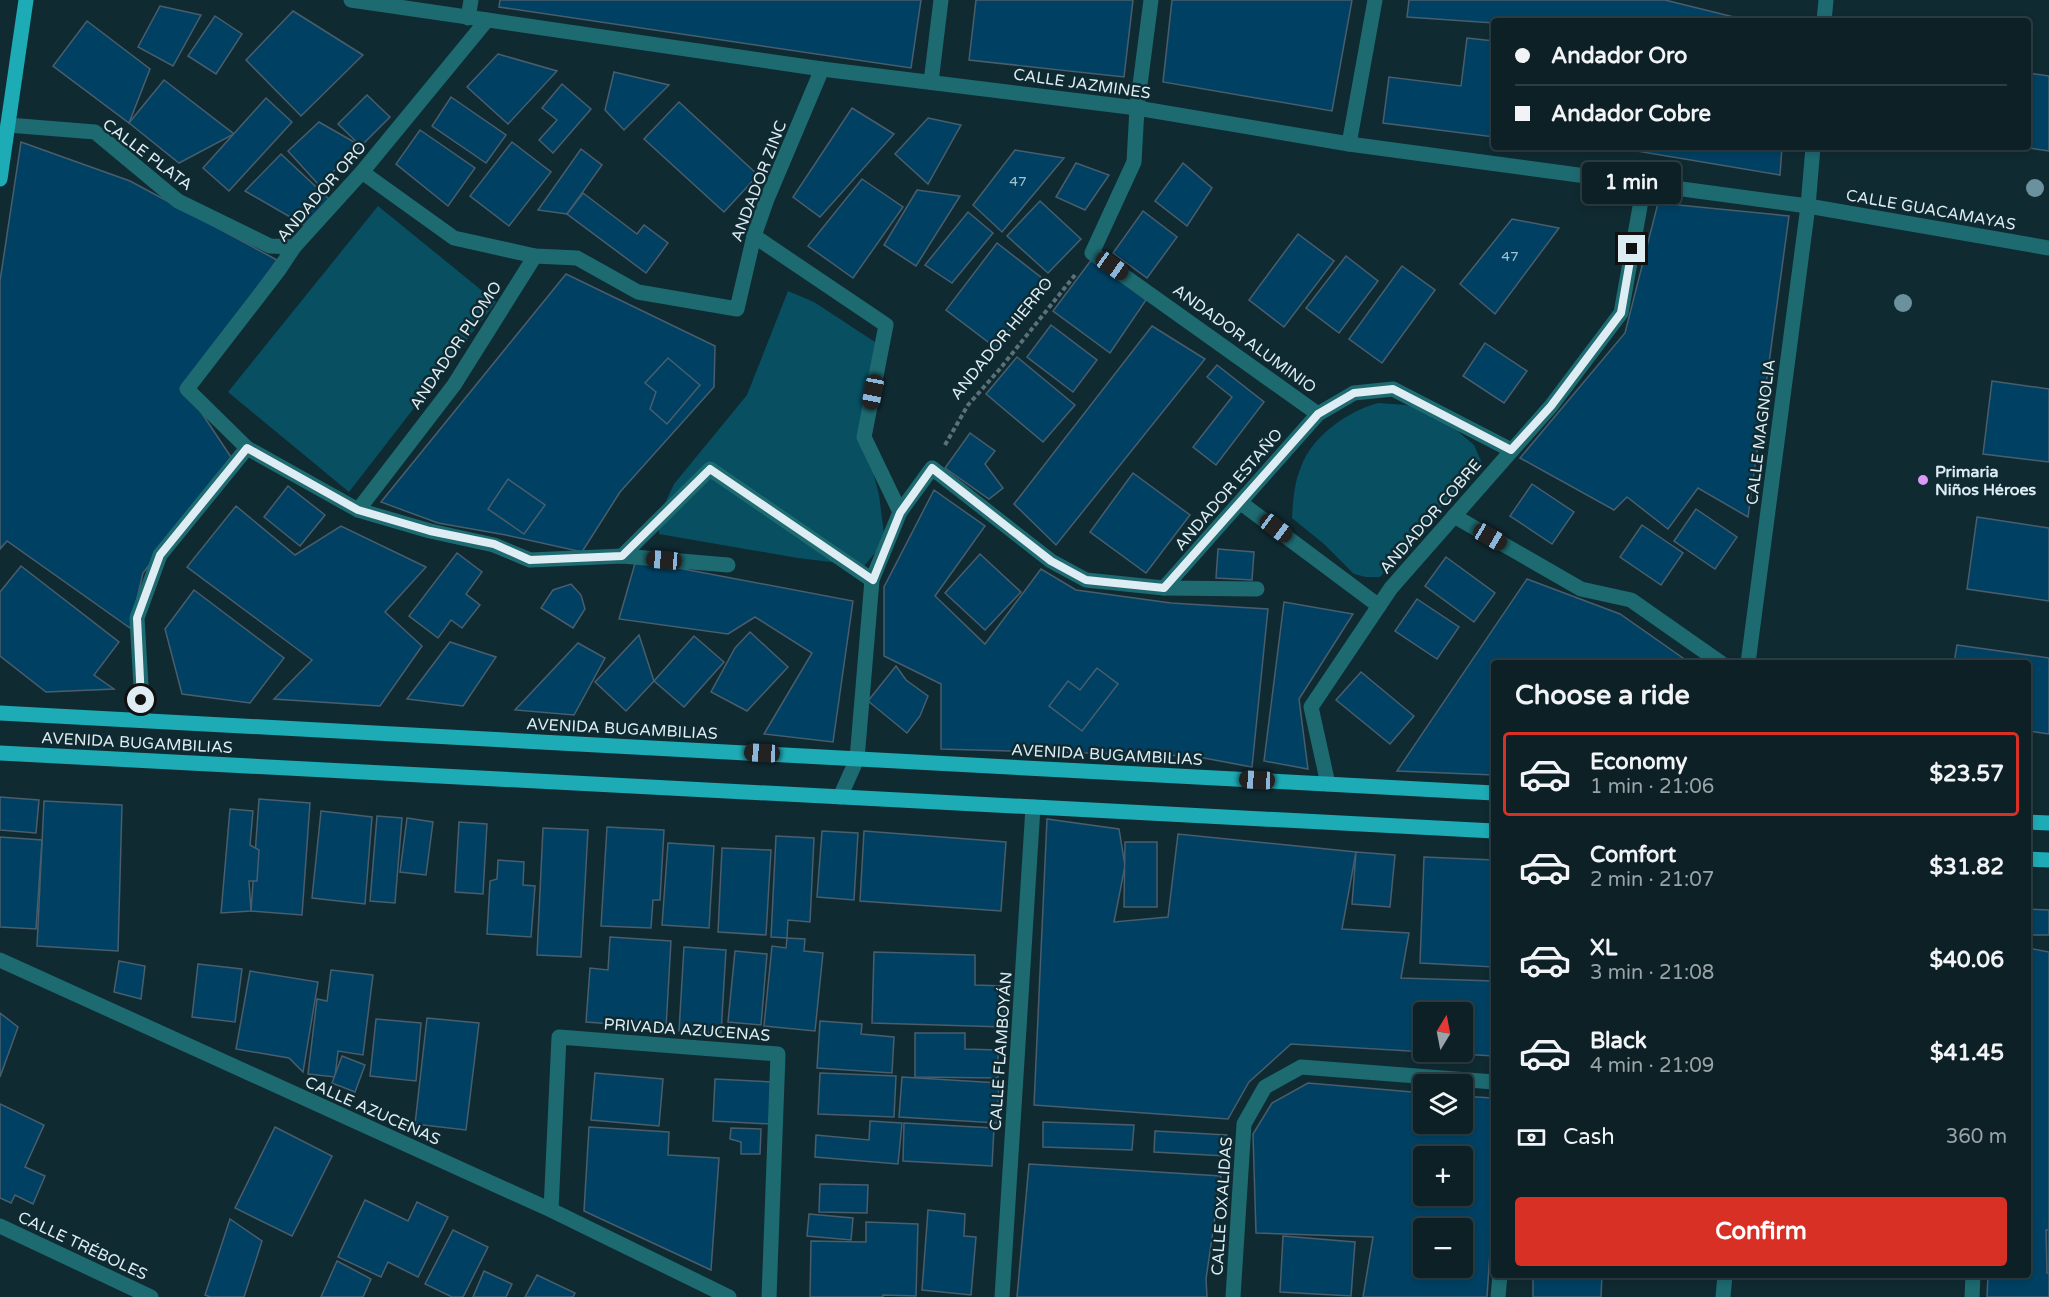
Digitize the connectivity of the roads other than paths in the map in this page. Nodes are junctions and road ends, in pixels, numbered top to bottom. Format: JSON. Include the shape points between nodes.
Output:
{"nodes":[{"id":1,"x":26,"y":0,"type":"edge"},
{"id":2,"x":351,"y":0,"type":"edge"},
{"id":3,"x":471,"y":0,"type":"edge"},
{"id":4,"x":941,"y":0,"type":"edge"},
{"id":5,"x":1150,"y":0,"type":"edge"},
{"id":6,"x":1375,"y":0,"type":"edge"},
{"id":7,"x":1826,"y":0,"type":"edge"},
{"id":8,"x":468,"y":18,"type":"junction"},
{"id":9,"x":1824,"y":18,"type":"edge"},
{"id":10,"x":487,"y":20,"type":"junction"},
{"id":11,"x":822,"y":69,"type":"junction"},
{"id":12,"x":932,"y":82,"type":"junction"},
{"id":13,"x":1137,"y":108,"type":"junction"},
{"id":14,"x":8,"y":125,"type":"junction"},
{"id":15,"x":1349,"y":144,"type":"junction"},
{"id":16,"x":1813,"y":150,"type":"edge"},
{"id":17,"x":362,"y":172,"type":"junction"},
{"id":18,"x":0,"y":179,"type":"edge"},
{"id":19,"x":1644,"y":184,"type":"junction"},
{"id":20,"x":1808,"y":206,"type":"junction"},
{"id":21,"x":754,"y":236,"type":"junction"},
{"id":22,"x":294,"y":247,"type":"junction"},
{"id":23,"x":2049,"y":248,"type":"edge"},
{"id":24,"x":535,"y":256,"type":"junction"},
{"id":25,"x":1318,"y":414,"type":"junction"},
{"id":26,"x":247,"y":448,"type":"junction"},
{"id":27,"x":1511,"y":450,"type":"junction"},
{"id":28,"x":1241,"y":502,"type":"junction"},
{"id":29,"x":358,"y":510,"type":"junction"},
{"id":30,"x":900,"y":513,"type":"junction"},
{"id":31,"x":1454,"y":516,"type":"junction"},
{"id":32,"x":622,"y":556,"type":"junction"},
{"id":33,"x":728,"y":565,"type":"dead end"},
{"id":34,"x":873,"y":580,"type":"junction"},
{"id":35,"x":1164,"y":588,"type":"junction"},
{"id":36,"x":1257,"y":589,"type":"dead end"},
{"id":37,"x":1379,"y":606,"type":"junction"},
{"id":38,"x":1717,"y":660,"type":"edge"},
{"id":39,"x":1748,"y":660,"type":"edge"},
{"id":40,"x":0,"y":712,"type":"edge"},
{"id":41,"x":143,"y":720,"type":"junction"},
{"id":42,"x":0,"y":753,"type":"edge"},
{"id":43,"x":857,"y":759,"type":"junction"},
{"id":44,"x":1328,"y":784,"type":"junction"},
{"id":45,"x":1491,"y":793,"type":"edge"},
{"id":46,"x":840,"y":797,"type":"junction"},
{"id":47,"x":1033,"y":807,"type":"junction"},
{"id":48,"x":2031,"y":822,"type":"edge"},
{"id":49,"x":2049,"y":823,"type":"edge"},
{"id":50,"x":1491,"y":831,"type":"edge"},
{"id":51,"x":2031,"y":859,"type":"edge"},
{"id":52,"x":2049,"y":860,"type":"edge"},
{"id":53,"x":0,"y":960,"type":"edge"},
{"id":54,"x":1491,"y":1082,"type":"edge"},
{"id":55,"x":551,"y":1210,"type":"junction"},
{"id":56,"x":0,"y":1227,"type":"edge"},
{"id":57,"x":1500,"y":1278,"type":"edge"},
{"id":58,"x":1725,"y":1278,"type":"edge"},
{"id":59,"x":1973,"y":1278,"type":"edge"},
{"id":60,"x":151,"y":1297,"type":"edge"},
{"id":61,"x":729,"y":1297,"type":"edge"},
{"id":62,"x":769,"y":1297,"type":"edge"},
{"id":63,"x":1002,"y":1297,"type":"edge"},
{"id":64,"x":1233,"y":1297,"type":"edge"},
{"id":65,"x":1498,"y":1297,"type":"edge"},
{"id":66,"x":1723,"y":1297,"type":"edge"},
{"id":67,"x":1972,"y":1297,"type":"edge"}],
"edges":[{"from":1,"to":14,"type":"main road"},
{"from":2,"to":8,"type":"street","name":"CALLE JAZMINES"},
{"from":3,"to":8,"type":"street"},
{"from":4,"to":12,"type":"street"},
{"from":5,"to":13,"type":"street"},
{"from":6,"to":15,"type":"street"},
{"from":7,"to":9,"type":"street"},
{"from":8,"to":10,"type":"street","name":"CALLE JAZMINES"},
{"from":10,"to":11,"type":"street","name":"CALLE JAZMINES"},
{"from":10,"to":17,"type":"street","name":"ANDADOR ORO"},
{"from":11,"to":12,"type":"street","name":"CALLE JAZMINES"},
{"from":11,"to":21,"type":"street","name":"ANDADOR ZINC"},
{"from":12,"to":13,"type":"street","name":"CALLE JAZMINES"},
{"from":13,"to":15,"type":"street","name":"CALLE JAZMINES"},
{"from":13,"to":25,"type":"street","name":"ANDADOR ALUMINIO","via":[[1134,162],[1092,253]]},
{"from":14,"to":18,"type":"main road"},
{"from":14,"to":22,"type":"street","name":"CALLE PLATA","via":[[95,132],[178,201],[270,246]]},
{"from":15,"to":19,"type":"street","name":"CALLE JAZMINES"},
{"from":16,"to":20,"type":"street","name":"CALLE MAGNOLIA"},
{"from":17,"to":22,"type":"street","name":"ANDADOR ORO"},
{"from":17,"to":24,"type":"street","via":[[454,238]]},
{"from":19,"to":20,"type":"street","name":"CALLE JAZMINES"},
{"from":19,"to":27,"type":"street","name":"ANDADOR COBRE","via":[[1621,313],[1551,406]]},
{"from":20,"to":23,"type":"street","name":"CALLE GUACAMAYAS"},
{"from":20,"to":39,"type":"street","name":"CALLE MAGNOLIA"},
{"from":21,"to":24,"type":"street","name":"ANDADOR ZINC","via":[[737,309],[638,292],[577,258]]},
{"from":21,"to":30,"type":"street","via":[[886,325],[864,437]]},
{"from":22,"to":26,"type":"street","name":"ANDADOR ORO","via":[[187,389]]},
{"from":24,"to":29,"type":"street","name":"ANDADOR PLOMO","via":[[454,385]]},
{"from":25,"to":27,"type":"street","name":"ANDADOR ALUMINIO","via":[[1354,393],[1393,389]]},
{"from":25,"to":28,"type":"street","name":"ANDADOR ESTAÑO"},
{"from":26,"to":29,"type":"street"},
{"from":26,"to":41,"type":"street","via":[[160,555],[137,618]]},
{"from":27,"to":31,"type":"street","name":"ANDADOR COBRE"},
{"from":28,"to":35,"type":"street","name":"ANDADOR ESTAÑO"},
{"from":28,"to":37,"type":"street"},
{"from":29,"to":32,"type":"street","via":[[494,544],[530,560]]},
{"from":30,"to":34,"type":"street"},
{"from":30,"to":35,"type":"street","via":[[932,468],[1051,561],[1086,580]]},
{"from":31,"to":37,"type":"street","name":"ANDADOR COBRE"},
{"from":31,"to":38,"type":"street","via":[[1581,590],[1630,600]]},
{"from":32,"to":33,"type":"street"},
{"from":32,"to":34,"type":"street","via":[[710,469]]},
{"from":34,"to":43,"type":"street"},
{"from":35,"to":36,"type":"street"},
{"from":37,"to":44,"type":"street","name":"ANDADOR COBRE","via":[[1311,707]]},
{"from":40,"to":41,"type":"main road","name":"AVENIDA BUGAMBILIAS"},
{"from":41,"to":43,"type":"main road","name":"AVENIDA BUGAMBILIAS"},
{"from":42,"to":46,"type":"main road","name":"AVENIDA BUGAMBILIAS"},
{"from":43,"to":44,"type":"main road","name":"AVENIDA BUGAMBILIAS"},
{"from":43,"to":46,"type":"street"},
{"from":44,"to":45,"type":"main road","name":"AVENIDA BUGAMBILIAS"},
{"from":46,"to":47,"type":"main road","name":"AVENIDA BUGAMBILIAS"},
{"from":47,"to":50,"type":"main road","name":"AVENIDA BUGAMBILIAS"},
{"from":47,"to":63,"type":"street","name":"CALLE FLAMBOYÁN"},
{"from":48,"to":49,"type":"main road"},
{"from":51,"to":52,"type":"main road"},
{"from":53,"to":55,"type":"street","name":"CALLE AZUCENAS"},
{"from":54,"to":64,"type":"street","name":"CALLE OXALIDAS","via":[[1301,1067],[1265,1088],[1244,1124]]},
{"from":55,"to":61,"type":"street","name":"CALLE AZUCENAS"},
{"from":55,"to":62,"type":"street","name":"PRIVADA AZUCENAS","via":[[559,1037],[778,1054]]},
{"from":56,"to":60,"type":"street","name":"CALLE TRÉBOLES"},
{"from":57,"to":65,"type":"street"},
{"from":58,"to":66,"type":"street"},
{"from":59,"to":67,"type":"street"}]}
